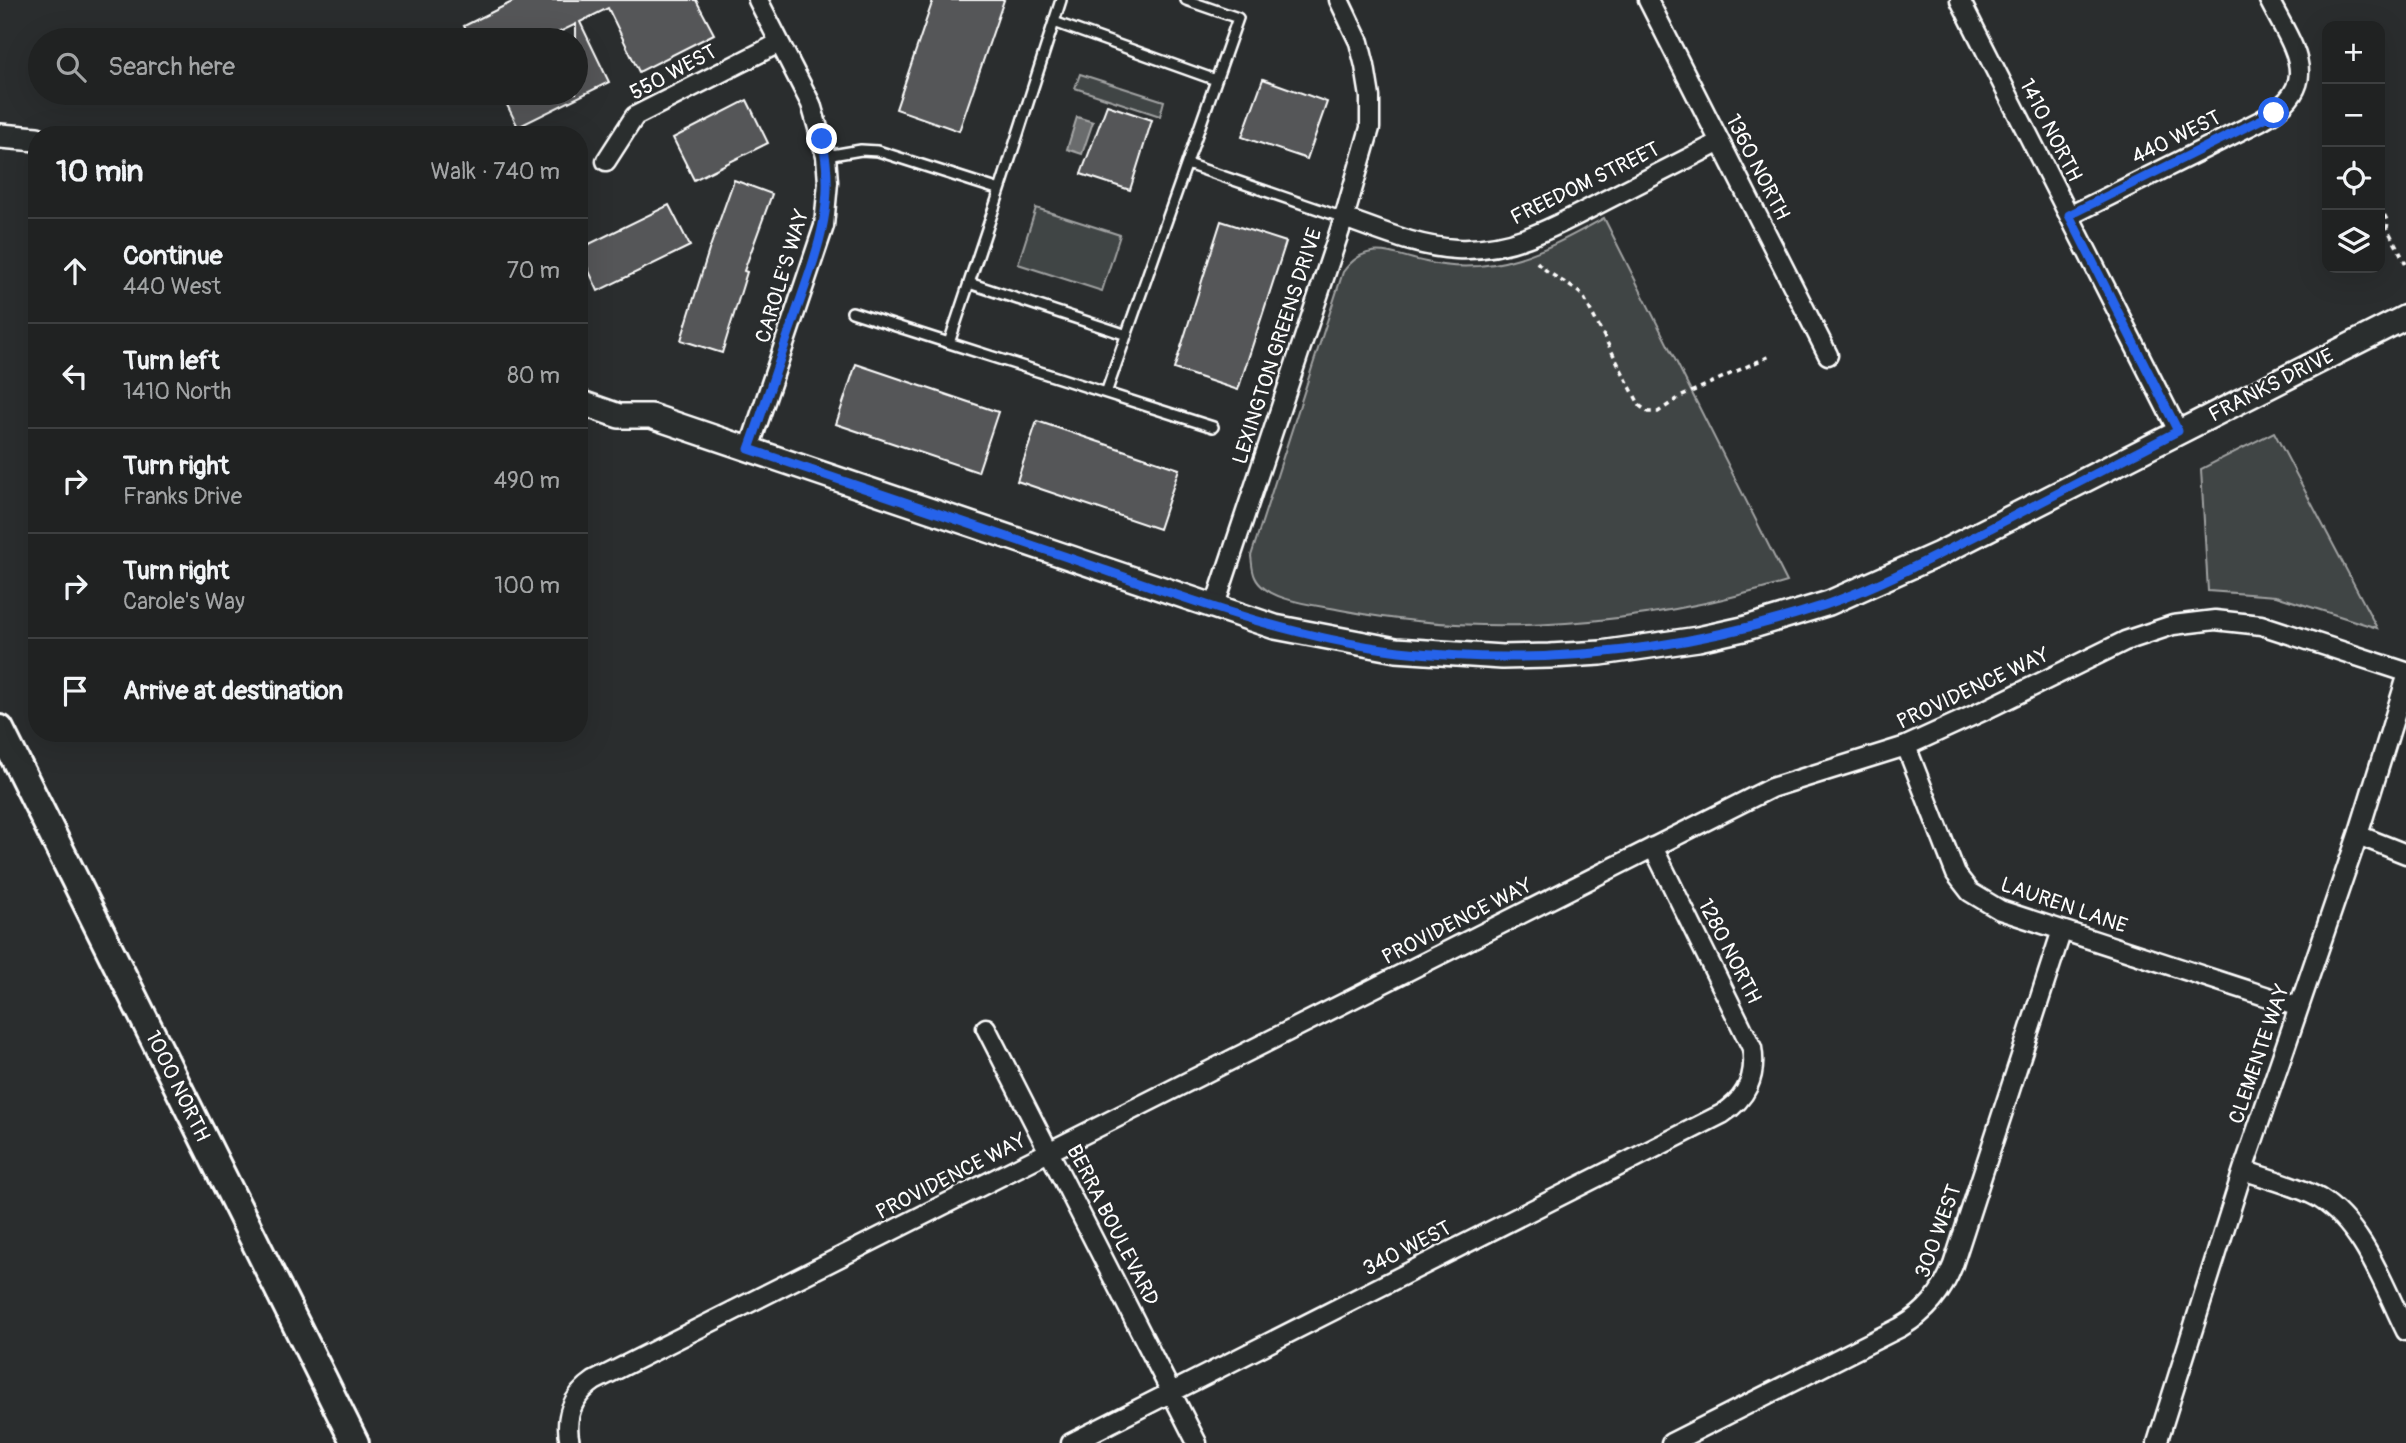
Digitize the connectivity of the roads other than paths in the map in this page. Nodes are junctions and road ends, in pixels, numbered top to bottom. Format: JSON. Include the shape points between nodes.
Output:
{"nodes":[{"id":1,"x":1061,"y":0,"type":"edge"},
{"id":2,"x":1186,"y":0,"type":"edge"},
{"id":3,"x":1339,"y":0,"type":"edge"},
{"id":4,"x":1648,"y":0,"type":"edge"},
{"id":5,"x":1960,"y":0,"type":"edge"},
{"id":6,"x":2269,"y":0,"type":"edge"},
{"id":7,"x":763,"y":2,"type":"edge"},
{"id":8,"x":1054,"y":22,"type":"junction"},
{"id":9,"x":779,"y":43,"type":"junction"},
{"id":10,"x":1216,"y":80,"type":"junction"},
{"id":11,"x":0,"y":136,"type":"edge"},
{"id":12,"x":28,"y":138,"type":"edge"},
{"id":13,"x":1720,"y":142,"type":"junction"},
{"id":14,"x":826,"y":156,"type":"junction"},
{"id":15,"x":606,"y":161,"type":"dead end"},
{"id":16,"x":1187,"y":164,"type":"junction"},
{"id":17,"x":1000,"y":190,"type":"junction"},
{"id":18,"x":2069,"y":215,"type":"junction"},
{"id":19,"x":1344,"y":218,"type":"junction"},
{"id":20,"x":969,"y":283,"type":"junction"},
{"id":21,"x":852,"y":312,"type":"dead end"},
{"id":22,"x":2406,"y":317,"type":"edge"},
{"id":23,"x":1127,"y":335,"type":"junction"},
{"id":24,"x":949,"y":342,"type":"junction"},
{"id":25,"x":1828,"y":355,"type":"dead end"},
{"id":26,"x":1106,"y":393,"type":"junction"},
{"id":27,"x":588,"y":405,"type":"edge"},
{"id":28,"x":1213,"y":427,"type":"dead end"},
{"id":29,"x":2178,"y":431,"type":"junction"},
{"id":30,"x":749,"y":449,"type":"junction"},
{"id":31,"x":1214,"y":608,"type":"junction"},
{"id":32,"x":2406,"y":672,"type":"edge"},
{"id":33,"x":2406,"y":680,"type":"edge"},
{"id":34,"x":0,"y":729,"type":"edge"},
{"id":35,"x":1906,"y":746,"type":"junction"},
{"id":36,"x":2358,"y":835,"type":"junction"},
{"id":37,"x":1653,"y":847,"type":"junction"},
{"id":38,"x":2406,"y":854,"type":"edge"},
{"id":39,"x":2062,"y":930,"type":"junction"},
{"id":40,"x":2298,"y":1007,"type":"junction"},
{"id":41,"x":986,"y":1028,"type":"dead end"},
{"id":42,"x":1751,"y":1079,"type":"joint"},
{"id":43,"x":1051,"y":1152,"type":"junction"},
{"id":44,"x":2243,"y":1170,"type":"junction"},
{"id":45,"x":2404,"y":1320,"type":"edge"},
{"id":46,"x":1172,"y":1392,"type":"junction"},
{"id":47,"x":355,"y":1443,"type":"edge"},
{"id":48,"x":570,"y":1443,"type":"edge"},
{"id":49,"x":1071,"y":1443,"type":"edge"},
{"id":50,"x":1197,"y":1443,"type":"edge"},
{"id":51,"x":1671,"y":1443,"type":"edge"},
{"id":52,"x":2157,"y":1443,"type":"edge"}],
"edges":[{"from":1,"to":8,"type":"lane"},
{"from":2,"to":10,"type":"lane","via":[[1238,18]]},
{"from":3,"to":19,"type":"street","name":"LEXINGTON GREENS DRIVE","via":[[1359,42],[1370,97],[1370,128]]},
{"from":4,"to":13,"type":"street","name":"1360 NORTH"},
{"from":5,"to":18,"type":"street","name":"1410 NORTH"},
{"from":6,"to":18,"type":"street","name":"440 WEST","via":[[2297,58],[2299,80],[2284,106]]},
{"from":7,"to":9,"type":"street","name":"CAROLE'S WAY"},
{"from":8,"to":10,"type":"lane"},
{"from":8,"to":17,"type":"lane"},
{"from":9,"to":14,"type":"street","name":"CAROLE'S WAY","via":[[811,104]]},
{"from":9,"to":15,"type":"street","name":"550 WEST","via":[[635,116]]},
{"from":10,"to":16,"type":"lane"},
{"from":11,"to":12,"type":"street"},
{"from":13,"to":19,"type":"street","name":"FREEDOM STREET","via":[[1547,231],[1505,245],[1433,247]]},
{"from":13,"to":25,"type":"street","name":"1360 NORTH"},
{"from":14,"to":17,"type":"lane","via":[[878,151]]},
{"from":14,"to":30,"type":"street","name":"CAROLE'S WAY","via":[[824,226]]},
{"from":16,"to":19,"type":"lane"},
{"from":16,"to":23,"type":"lane"},
{"from":17,"to":20,"type":"lane"},
{"from":18,"to":29,"type":"street","name":"1410 NORTH"},
{"from":19,"to":31,"type":"street","name":"LEXINGTON GREENS DRIVE"},
{"from":20,"to":23,"type":"lane"},
{"from":20,"to":24,"type":"lane"},
{"from":21,"to":24,"type":"lane"},
{"from":22,"to":29,"type":"street","name":"FRANKS DRIVE"},
{"from":23,"to":26,"type":"lane"},
{"from":24,"to":26,"type":"lane"},
{"from":26,"to":28,"type":"lane"},
{"from":27,"to":30,"type":"street","name":"FRANKS DRIVE","via":[[619,416],[651,416]]},
{"from":29,"to":31,"type":"street","name":"FRANKS DRIVE","via":[[1872,585],[1786,617],[1698,639],[1601,653],[1447,655],[1275,628]]},
{"from":30,"to":31,"type":"street","name":"FRANKS DRIVE"},
{"from":32,"to":35,"type":"street","name":"PROVIDENCE WAY","via":[[2261,625],[2193,622],[2124,640]]},
{"from":33,"to":36,"type":"street","name":"CLEMENTE WAY"},
{"from":34,"to":47,"type":"main road","name":"1000 NORTH"},
{"from":35,"to":37,"type":"street","name":"PROVIDENCE WAY","via":[[1771,788]]},
{"from":35,"to":39,"type":"street","name":"LAUREN LANE","via":[[1962,884],[1989,905]]},
{"from":36,"to":38,"type":"street"},
{"from":36,"to":40,"type":"street","name":"CLEMENTE WAY"},
{"from":37,"to":42,"type":"street","name":"1280 NORTH","via":[[1748,1038],[1754,1058]]},
{"from":37,"to":43,"type":"street","name":"PROVIDENCE WAY"},
{"from":39,"to":40,"type":"street","name":"LAUREN LANE"},
{"from":39,"to":51,"type":"street","name":"300 WEST","via":[[1953,1265],[1932,1303],[1901,1327]]},
{"from":40,"to":44,"type":"street","name":"CLEMENTE WAY"},
{"from":41,"to":43,"type":"street","name":"BERRA BOULEVARD"},
{"from":42,"to":46,"type":"street","name":"340 WEST","via":[[1740,1100],[1722,1114]]},
{"from":43,"to":46,"type":"street","name":"BERRA BOULEVARD"},
{"from":43,"to":48,"type":"street","name":"PROVIDENCE WAY","via":[[594,1381],[579,1393],[570,1410]]},
{"from":44,"to":45,"type":"street","via":[[2310,1194],[2345,1219]]},
{"from":44,"to":52,"type":"street","name":"CLEMENTE WAY"},
{"from":46,"to":49,"type":"street","name":"340 WEST"},
{"from":46,"to":50,"type":"street","name":"BERRA BOULEVARD"}]}
